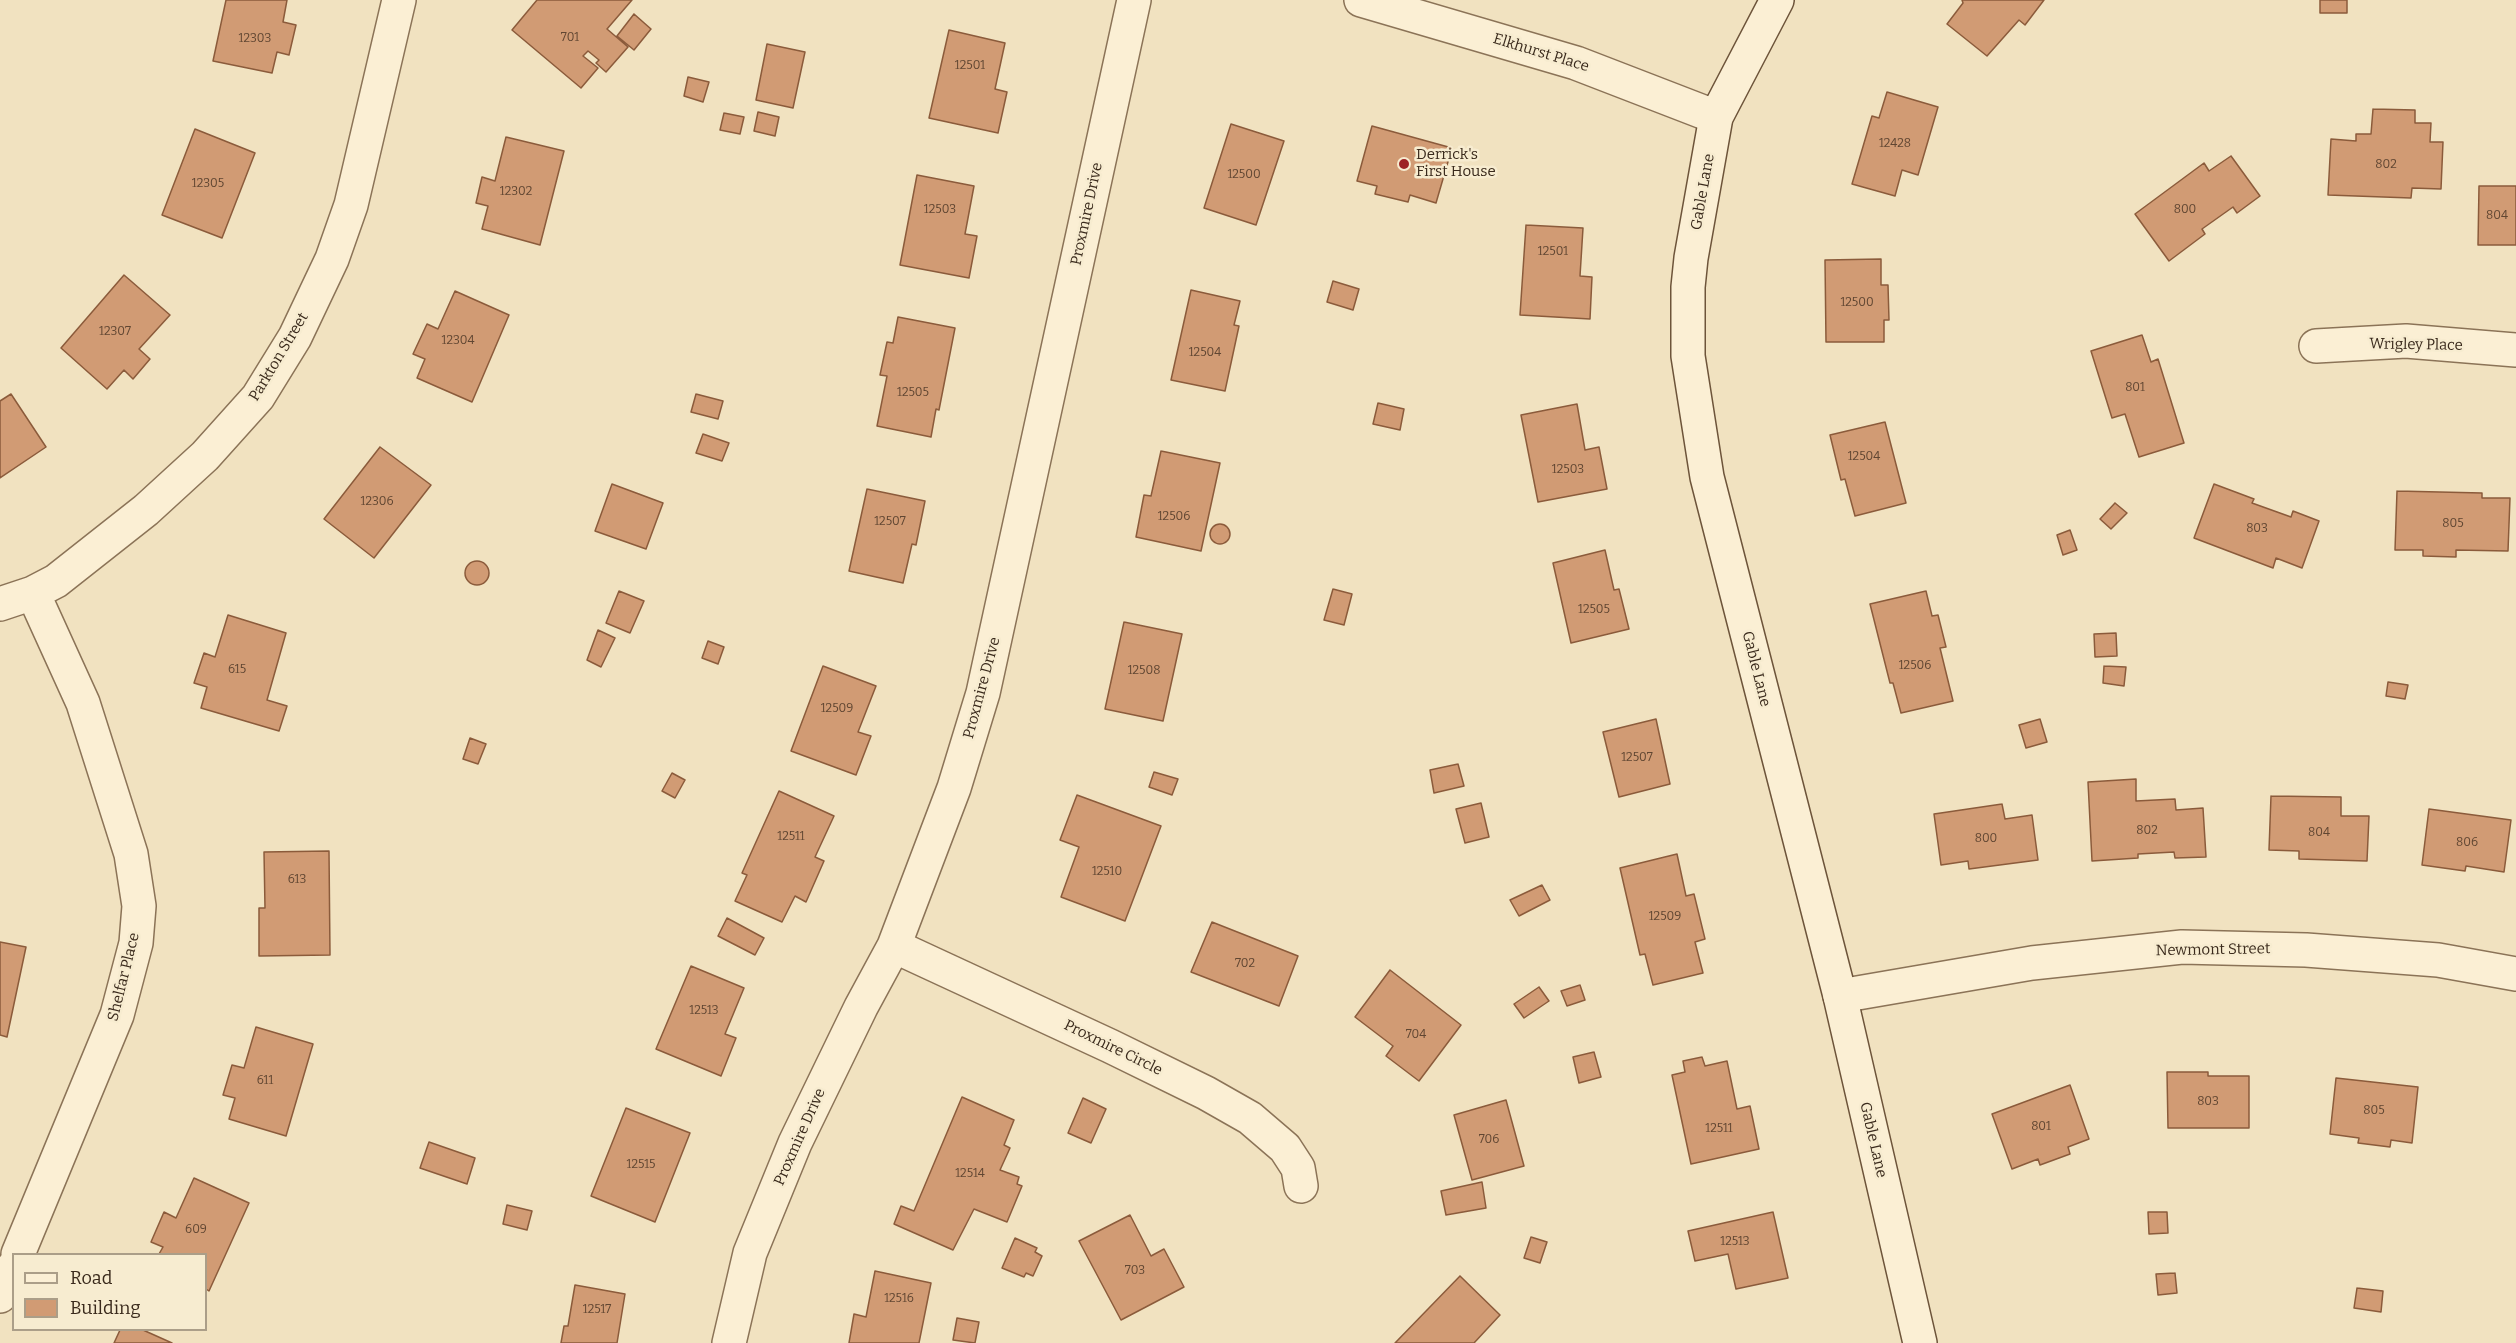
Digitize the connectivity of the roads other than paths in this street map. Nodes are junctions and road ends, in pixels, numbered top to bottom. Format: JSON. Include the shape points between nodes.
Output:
{"nodes":[{"id":1,"x":399,"y":0,"type":"edge"},
{"id":2,"x":1134,"y":0,"type":"edge"},
{"id":3,"x":1361,"y":0,"type":"edge"},
{"id":4,"x":1777,"y":0,"type":"edge"},
{"id":5,"x":1716,"y":117,"type":"junction"},
{"id":6,"x":2316,"y":346,"type":"dead end"},
{"id":7,"x":2516,"y":350,"type":"edge"},
{"id":8,"x":33,"y":593,"type":"junction"},
{"id":9,"x":0,"y":604,"type":"edge"},
{"id":10,"x":894,"y":946,"type":"junction"},
{"id":11,"x":2516,"y":974,"type":"edge"},
{"id":12,"x":1840,"y":996,"type":"junction"},
{"id":13,"x":1301,"y":1186,"type":"dead end"},
{"id":14,"x":18,"y":1253,"type":"edge"},
{"id":15,"x":12,"y":1270,"type":"edge"},
{"id":16,"x":0,"y":1296,"type":"edge"},
{"id":17,"x":729,"y":1343,"type":"edge"},
{"id":18,"x":1920,"y":1343,"type":"edge"}],
"edges":[{"from":1,"to":8,"type":"street","name":"Parkton Street","via":[[351,205],[332,259],[295,337],[258,397],[205,456],[146,510],[56,581]]},
{"from":2,"to":10,"type":"street","name":"Proxmire Drive","via":[[983,693],[950,798]]},
{"from":3,"to":5,"type":"street","name":"Elkhurst Place","via":[[1576,63]]},
{"from":4,"to":5,"type":"street","name":"Gable Lane"},
{"from":5,"to":12,"type":"street","name":"Gable Lane","via":[[1691,258],[1688,356],[1707,477]]},
{"from":6,"to":7,"type":"street","name":"Wrigley Place","via":[[2406,341]]},
{"from":8,"to":9,"type":"street","name":"Parkton Street"},
{"from":8,"to":14,"type":"street","name":"Shelfar Place","via":[[87,713],[131,854],[138,906],[136,943],[117,1015]]},
{"from":10,"to":13,"type":"street","name":"Proxmire Circle","via":[[1110,1046],[1250,1118],[1285,1148],[1298,1168]]},
{"from":10,"to":17,"type":"street","name":"Proxmire Drive","via":[[815,1101],[777,1187],[750,1253]]},
{"from":11,"to":12,"type":"street","name":"Newmont Street","via":[[2438,960],[2306,950],[2182,947],[2032,963]]},
{"from":12,"to":18,"type":"street","name":"Gable Lane"},
{"from":15,"to":16,"type":"street"}]}
